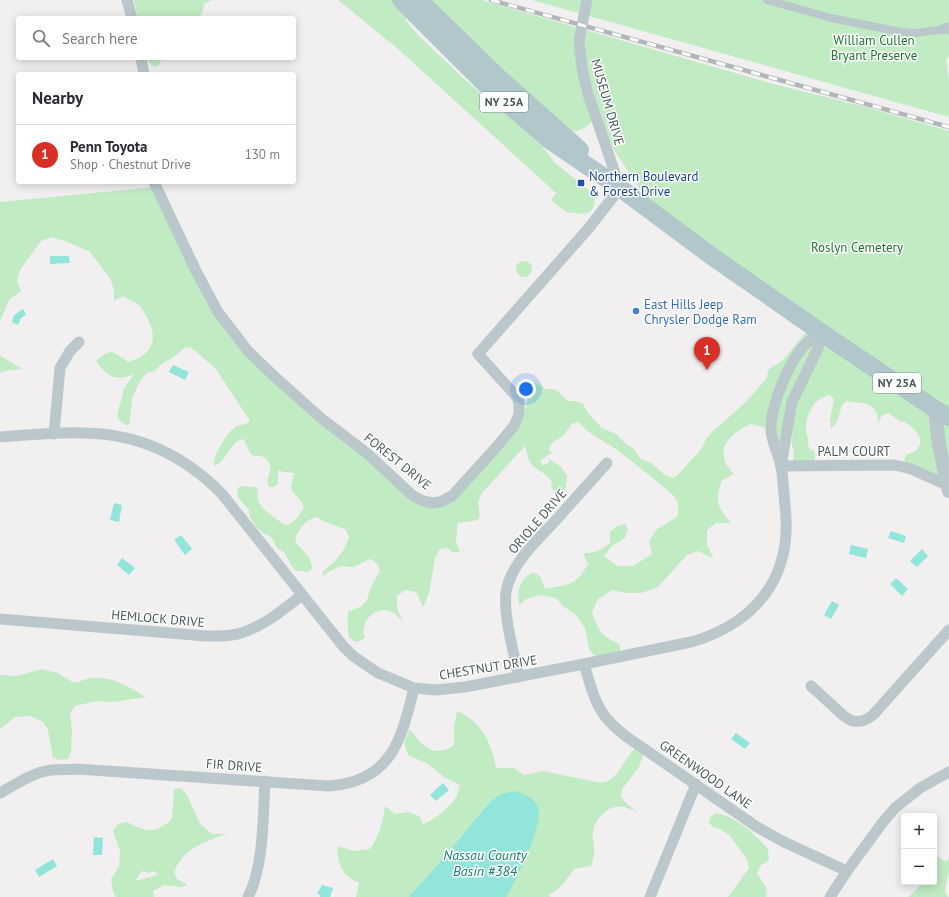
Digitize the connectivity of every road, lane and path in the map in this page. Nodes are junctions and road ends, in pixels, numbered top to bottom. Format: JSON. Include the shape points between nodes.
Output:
{"nodes":[{"id":1,"x":127,"y":0,"type":"edge"},
{"id":2,"x":401,"y":0,"type":"edge"},
{"id":3,"x":419,"y":0,"type":"edge"},
{"id":4,"x":587,"y":0,"type":"edge"},
{"id":5,"x":767,"y":0,"type":"edge"},
{"id":6,"x":131,"y":16,"type":"edge"},
{"id":7,"x":946,"y":28,"type":"edge"},
{"id":8,"x":141,"y":60,"type":"edge"},
{"id":9,"x":144,"y":72,"type":"edge"},
{"id":10,"x":155,"y":184,"type":"edge"},
{"id":11,"x":620,"y":188,"type":"junction"},
{"id":12,"x":822,"y":333,"type":"junction"},
{"id":13,"x":79,"y":342,"type":"dead end"},
{"id":14,"x":942,"y":413,"type":"edge"},
{"id":15,"x":54,"y":434,"type":"junction"},
{"id":16,"x":0,"y":436,"type":"edge"},
{"id":17,"x":607,"y":464,"type":"dead end"},
{"id":18,"x":781,"y":466,"type":"junction"},
{"id":19,"x":948,"y":488,"type":"edge"},
{"id":20,"x":302,"y":595,"type":"junction"},
{"id":21,"x":0,"y":619,"type":"edge"},
{"id":22,"x":949,"y":630,"type":"edge"},
{"id":23,"x":584,"y":664,"type":"junction"},
{"id":24,"x":518,"y":677,"type":"junction"},
{"id":25,"x":811,"y":686,"type":"dead end"},
{"id":26,"x":414,"y":688,"type":"junction"},
{"id":27,"x":949,"y":772,"type":"edge"},
{"id":28,"x":266,"y":782,"type":"junction"},
{"id":29,"x":696,"y":784,"type":"junction"},
{"id":30,"x":0,"y":793,"type":"edge"},
{"id":31,"x":846,"y":871,"type":"junction"},
{"id":32,"x":248,"y":897,"type":"edge"},
{"id":33,"x":650,"y":897,"type":"edge"},
{"id":34,"x":830,"y":897,"type":"edge"}],
"edges":[{"from":1,"to":6,"type":"street"},
{"from":2,"to":11,"type":"main road","number":"NY 25A","via":[[492,91],[521,116],[548,139]]},
{"from":3,"to":11,"type":"main road","number":"NY 25A","via":[[498,77]]},
{"from":4,"to":11,"type":"street","name":"MUSEUM DRIVE","via":[[579,41],[582,68],[588,94]]},
{"from":5,"to":7,"type":"street","via":[[831,18],[901,32],[916,33]]},
{"from":8,"to":9,"type":"street"},
{"from":10,"to":11,"type":"street","name":"FOREST DRIVE","via":[[218,312],[248,351],[320,418],[368,454],[412,495],[433,504],[452,496],[514,426],[519,414],[516,396],[478,354],[588,230]]},
{"from":11,"to":12,"type":"main road","number":"NY 25A"},
{"from":12,"to":14,"type":"main road","number":"NY 25A"},
{"from":12,"to":18,"type":"street","name":"CHESTNUT DRIVE","via":[[818,348],[792,402]]},
{"from":12,"to":18,"type":"street","name":"CHESTNUT DRIVE","via":[[809,341],[798,353],[780,390],[771,429]]},
{"from":13,"to":15,"type":"street","via":[[60,368]]},
{"from":14,"to":19,"type":"street","via":[[939,445]]},
{"from":15,"to":16,"type":"street","name":"CHESTNUT DRIVE"},
{"from":15,"to":20,"type":"street","name":"CHESTNUT DRIVE","via":[[118,436],[155,447],[186,463],[222,494]]},
{"from":17,"to":24,"type":"street","name":"ORIOLE DRIVE","via":[[525,554],[513,573],[506,593],[506,603]]},
{"from":18,"to":19,"type":"street","name":"PALM COURT","via":[[895,465],[911,469]]},
{"from":18,"to":23,"type":"street","name":"CHESTNUT DRIVE","via":[[787,520],[784,549],[776,576],[763,598],[734,624],[708,637]]},
{"from":20,"to":21,"type":"street","name":"HEMLOCK DRIVE","via":[[267,622],[226,636]]},
{"from":20,"to":26,"type":"street","name":"CHESTNUT DRIVE","via":[[353,656],[378,673]]},
{"from":22,"to":25,"type":"street","via":[[873,715],[863,721],[851,721],[842,716]]},
{"from":23,"to":24,"type":"street","name":"CHESTNUT DRIVE"},
{"from":23,"to":29,"type":"street","name":"GREENWOOD LANE","via":[[595,699],[610,723]]},
{"from":24,"to":26,"type":"street","name":"CHESTNUT DRIVE","via":[[451,690]]},
{"from":26,"to":28,"type":"street","name":"FIR DRIVE","via":[[401,736],[386,761],[376,770],[356,781],[338,785]]},
{"from":27,"to":31,"type":"street","via":[[920,788],[899,804]]},
{"from":28,"to":30,"type":"street","name":"FIR DRIVE","via":[[77,769],[52,770],[21,781]]},
{"from":28,"to":32,"type":"street","via":[[259,861]]},
{"from":29,"to":31,"type":"street","name":"GREENWOOD LANE","via":[[752,824]]},
{"from":29,"to":33,"type":"street"},
{"from":31,"to":34,"type":"street"}]}
